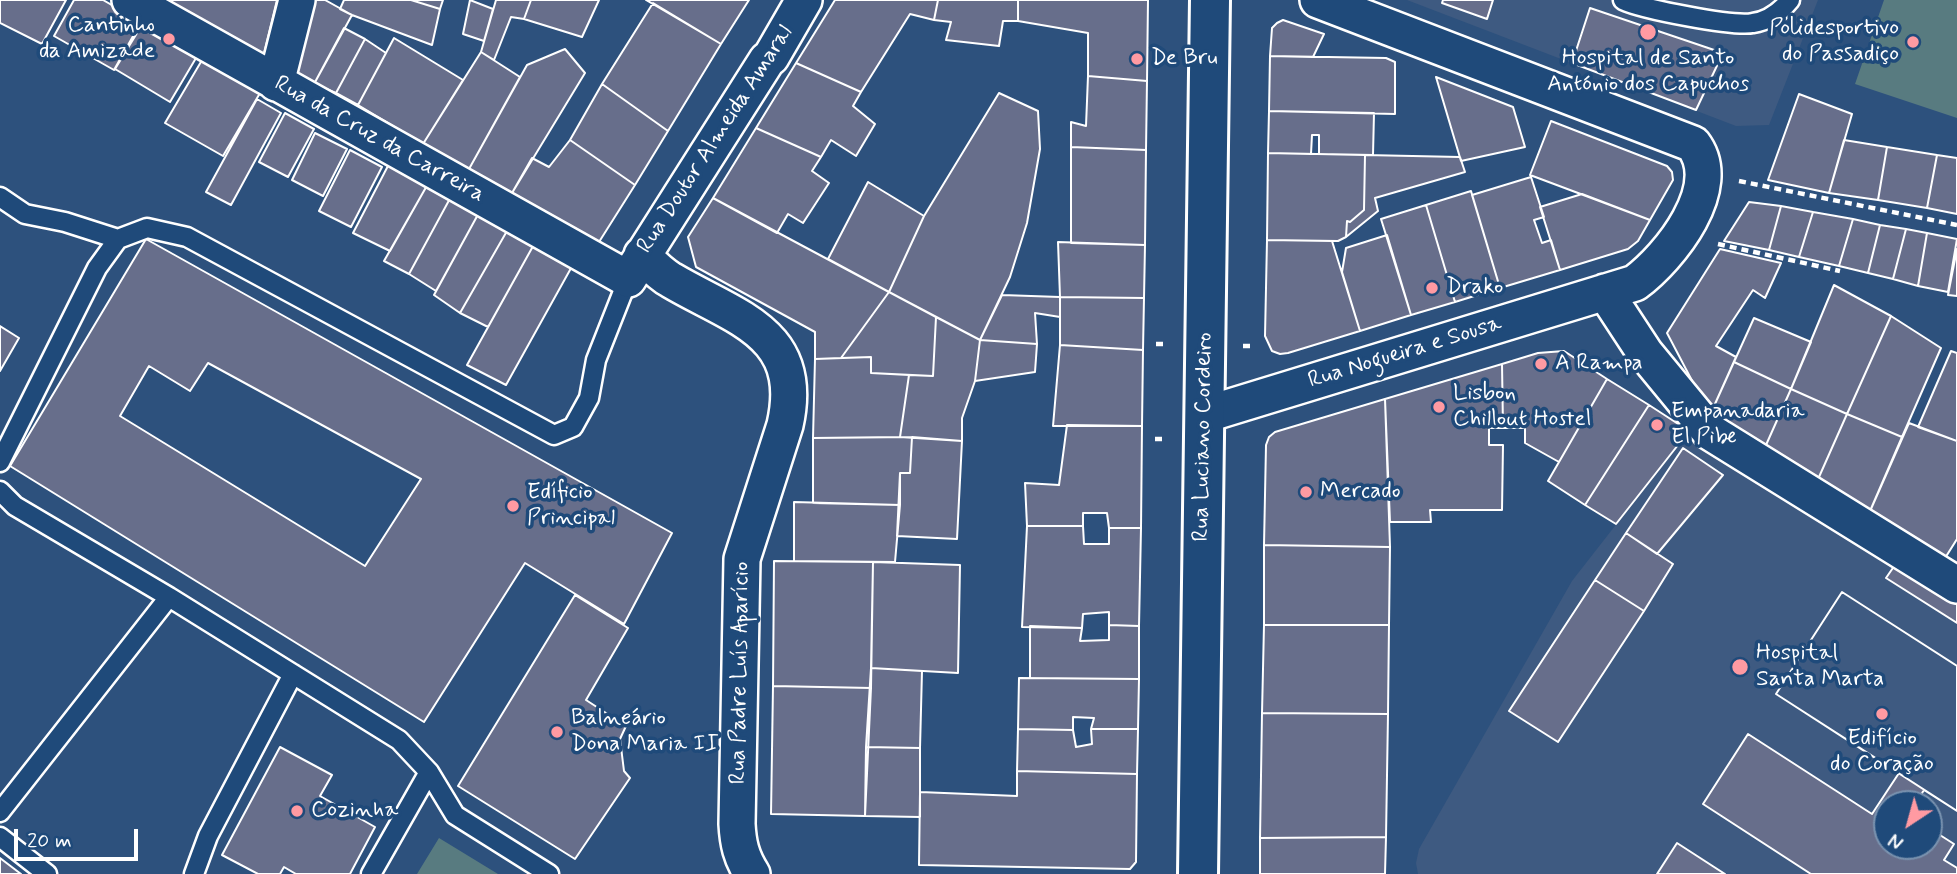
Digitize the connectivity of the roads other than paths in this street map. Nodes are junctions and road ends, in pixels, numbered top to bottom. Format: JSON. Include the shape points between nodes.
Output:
{"nodes":[{"id":1,"x":130,"y":0,"type":"edge"},
{"id":2,"x":297,"y":0,"type":"edge"},
{"id":3,"x":804,"y":0,"type":"edge"},
{"id":4,"x":1210,"y":0,"type":"edge"},
{"id":5,"x":1318,"y":0,"type":"edge"},
{"id":6,"x":1623,"y":0,"type":"edge"},
{"id":7,"x":1790,"y":0,"type":"edge"},
{"id":8,"x":276,"y":83,"type":"junction"},
{"id":9,"x":0,"y":197,"type":"edge"},
{"id":10,"x":118,"y":239,"type":"junction"},
{"id":11,"x":635,"y":267,"type":"junction"},
{"id":12,"x":1605,"y":292,"type":"junction"},
{"id":13,"x":1204,"y":415,"type":"junction"},
{"id":14,"x":0,"y":462,"type":"edge"},
{"id":15,"x":0,"y":491,"type":"edge"},
{"id":16,"x":1954,"y":576,"type":"edge"},
{"id":17,"x":169,"y":597,"type":"junction"},
{"id":18,"x":293,"y":674,"type":"junction"},
{"id":19,"x":429,"y":772,"type":"junction"},
{"id":20,"x":0,"y":812,"type":"edge"},
{"id":21,"x":0,"y":837,"type":"edge"},
{"id":22,"x":47,"y":874,"type":"edge"},
{"id":23,"x":194,"y":874,"type":"edge"},
{"id":24,"x":370,"y":874,"type":"edge"},
{"id":25,"x":549,"y":874,"type":"edge"},
{"id":26,"x":752,"y":874,"type":"edge"},
{"id":27,"x":1198,"y":874,"type":"edge"}],
"edges":[{"from":1,"to":8,"type":"street","name":"Rua da Cruz da Carreira"},
{"from":2,"to":8,"type":"street"},
{"from":3,"to":11,"type":"street","name":"Rua Doutor Almeida Amaral"},
{"from":4,"to":13,"type":"street","name":"Rua Luciano Cordeiro"},
{"from":5,"to":12,"type":"street","name":"Rua Nogueira e Sousa","via":[[1693,144],[1702,158],[1704,184],[1671,248],[1635,283]]},
{"from":6,"to":7,"type":"lane","via":[[1738,24],[1771,16]]},
{"from":8,"to":11,"type":"street","name":"Rua da Cruz da Carreira"},
{"from":9,"to":10,"type":"lane","via":[[25,214]]},
{"from":10,"to":11,"type":"lane","via":[[147,228],[187,237],[554,435],[573,427],[589,398],[596,360]]},
{"from":10,"to":14,"type":"lane","via":[[97,268]]},
{"from":11,"to":26,"type":"street","name":"Rua Padre Luís Aparício","via":[[668,278],[759,330],[774,345],[789,383],[785,425],[742,559],[737,824],[743,860]]},
{"from":12,"to":13,"type":"street","name":"Rua Nogueira e Sousa"},
{"from":12,"to":16,"type":"street","via":[[1645,353],[1710,432]]},
{"from":13,"to":27,"type":"street","name":"Rua Luciano Cordeiro"},
{"from":15,"to":17,"type":"lane","via":[[15,506]]},
{"from":17,"to":18,"type":"lane"},
{"from":17,"to":20,"type":"lane"},
{"from":18,"to":19,"type":"lane","via":[[399,740]]},
{"from":18,"to":23,"type":"lane","via":[[208,836]]},
{"from":19,"to":24,"type":"lane"},
{"from":19,"to":25,"type":"lane","via":[[455,815]]},
{"from":21,"to":22,"type":"lane"}]}
